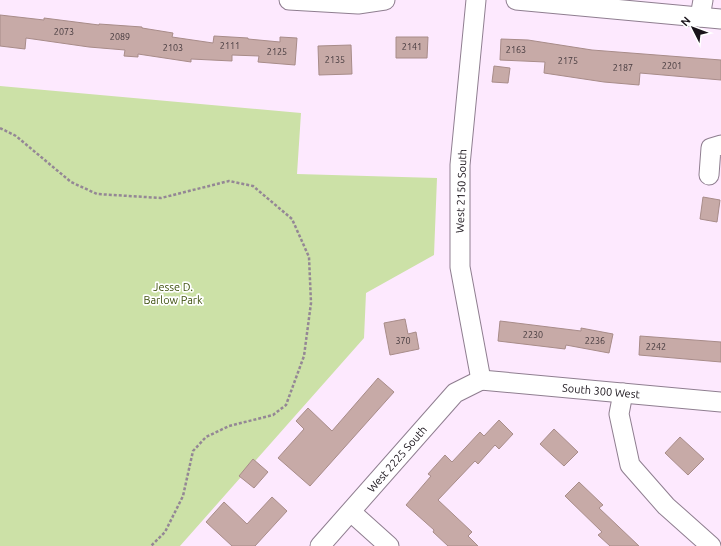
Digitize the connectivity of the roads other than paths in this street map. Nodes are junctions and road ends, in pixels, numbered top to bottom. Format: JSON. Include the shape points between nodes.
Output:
{"nodes":[{"id":1,"x":290,"y":0,"type":"edge"},
{"id":2,"x":385,"y":0,"type":"edge"},
{"id":3,"x":476,"y":0,"type":"edge"},
{"id":4,"x":516,"y":0,"type":"edge"},
{"id":5,"x":702,"y":9,"type":"edge"},
{"id":6,"x":721,"y":19,"type":"edge"},
{"id":7,"x":721,"y":145,"type":"edge"},
{"id":8,"x":709,"y":175,"type":"dead end"},
{"id":9,"x":480,"y":380,"type":"junction"},
{"id":10,"x":623,"y":393,"type":"junction"},
{"id":11,"x":721,"y":402,"type":"edge"},
{"id":12,"x":351,"y":512,"type":"junction"},
{"id":13,"x":320,"y":546,"type":"edge"},
{"id":14,"x":389,"y":546,"type":"edge"},
{"id":15,"x":711,"y":546,"type":"edge"}],
"edges":[{"from":1,"to":2,"type":"street","via":[[358,4]]},
{"from":3,"to":9,"type":"street","name":"West 2150 South","via":[[460,165],[460,267]]},
{"from":4,"to":5,"type":"street"},
{"from":5,"to":6,"type":"street"},
{"from":7,"to":8,"type":"street","via":[[711,148]]},
{"from":9,"to":10,"type":"street","name":"South 300 West"},
{"from":9,"to":12,"type":"street","name":"West 2225 South","via":[[455,393]]},
{"from":10,"to":11,"type":"street","name":"South 300 West"},
{"from":10,"to":15,"type":"street","via":[[619,414],[630,465],[666,506]]},
{"from":12,"to":13,"type":"street","name":"West 2225 South"},
{"from":12,"to":14,"type":"street"}]}
